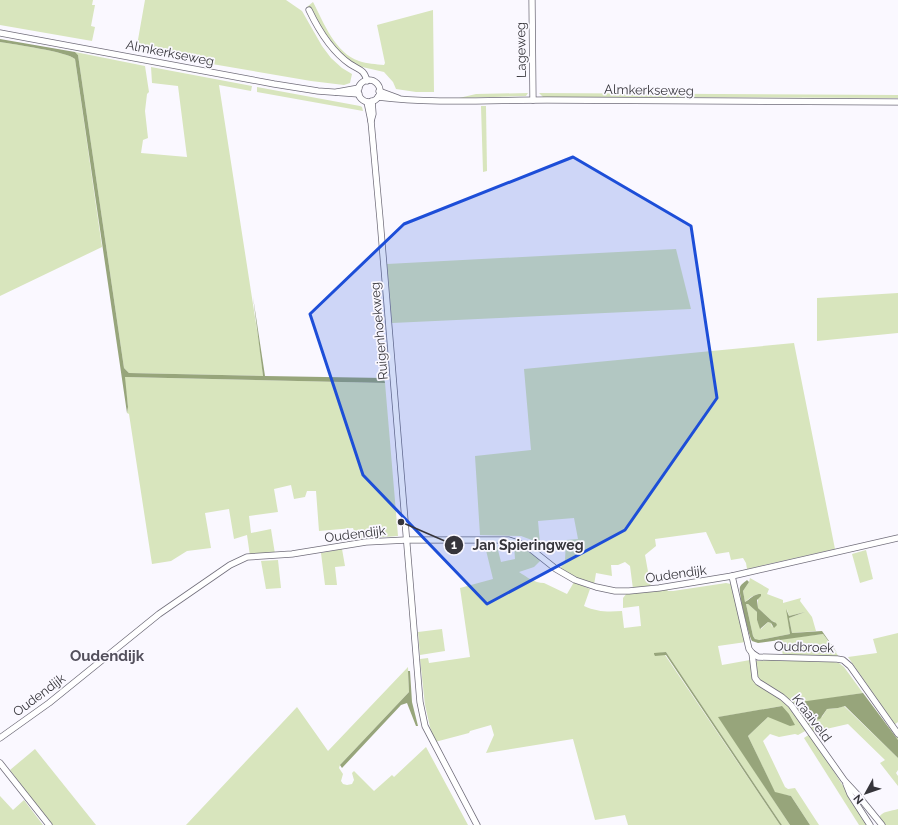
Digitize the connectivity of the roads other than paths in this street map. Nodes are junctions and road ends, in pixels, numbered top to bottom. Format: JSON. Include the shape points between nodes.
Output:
{"nodes":[{"id":1,"x":532,"y":0,"type":"edge"},
{"id":2,"x":309,"y":10,"type":"dead end"},
{"id":3,"x":0,"y":33,"type":"edge"},
{"id":4,"x":367,"y":81,"type":"junction"},
{"id":5,"x":358,"y":88,"type":"junction"},
{"id":6,"x":336,"y":92,"type":"junction"},
{"id":7,"x":358,"y":94,"type":"junction"},
{"id":8,"x":379,"y":94,"type":"junction"},
{"id":9,"x":533,"y":100,"type":"junction"},
{"id":10,"x":370,"y":102,"type":"junction"},
{"id":11,"x":898,"y":102,"type":"edge"},
{"id":12,"x":898,"y":538,"type":"edge"},
{"id":13,"x":406,"y":540,"type":"junction"},
{"id":14,"x":732,"y":576,"type":"junction"},
{"id":15,"x":752,"y":653,"type":"junction"},
{"id":16,"x":898,"y":734,"type":"edge"},
{"id":17,"x":0,"y":738,"type":"edge"},
{"id":18,"x":0,"y":763,"type":"edge"},
{"id":19,"x":844,"y":780,"type":"junction"},
{"id":20,"x":48,"y":825,"type":"edge"},
{"id":21,"x":477,"y":825,"type":"edge"},
{"id":22,"x":870,"y":825,"type":"edge"},
{"id":23,"x":882,"y":825,"type":"edge"}],
"edges":[{"from":1,"to":9,"type":"street","name":"Lageweg"},
{"from":2,"to":4,"type":"street","via":[[316,26],[335,51],[361,70]]},
{"from":3,"to":6,"type":"street","name":"Almkerkseweg","via":[[274,84]]},
{"from":4,"to":5,"type":"street"},
{"from":4,"to":8,"type":"street","via":[[377,84]]},
{"from":5,"to":6,"type":"street","name":"Almkerkseweg"},
{"from":5,"to":7,"type":"street"},
{"from":6,"to":7,"type":"street","name":"Almkerkseweg"},
{"from":7,"to":10,"type":"street","via":[[360,98]]},
{"from":8,"to":9,"type":"street","name":"Almkerkseweg","via":[[437,101]]},
{"from":8,"to":10,"type":"street"},
{"from":9,"to":11,"type":"street","name":"Almkerkseweg"},
{"from":10,"to":13,"type":"street","name":"Ruigenhoekweg","via":[[373,114],[371,121]]},
{"from":12,"to":14,"type":"street","name":"Oudendijk"},
{"from":13,"to":14,"type":"street","name":"Oudendijk","via":[[496,539],[518,542],[574,580],[616,591],[658,588]]},
{"from":13,"to":17,"type":"street","name":"Oudendijk","via":[[366,542],[292,554],[247,557],[236,561],[159,614],[49,703]]},
{"from":13,"to":21,"type":"street","name":"Ruigenhoekweg","via":[[420,702],[425,726]]},
{"from":14,"to":15,"type":"street"},
{"from":15,"to":16,"type":"street","name":"Oudbroek","via":[[760,657],[843,660],[850,666]]},
{"from":15,"to":19,"type":"street","name":"Kraaiveld","via":[[755,678],[791,705]]},
{"from":18,"to":20,"type":"street"},
{"from":19,"to":22,"type":"street","name":"Kraaiveld"},
{"from":19,"to":23,"type":"street","name":"Kraaiveld"}]}
